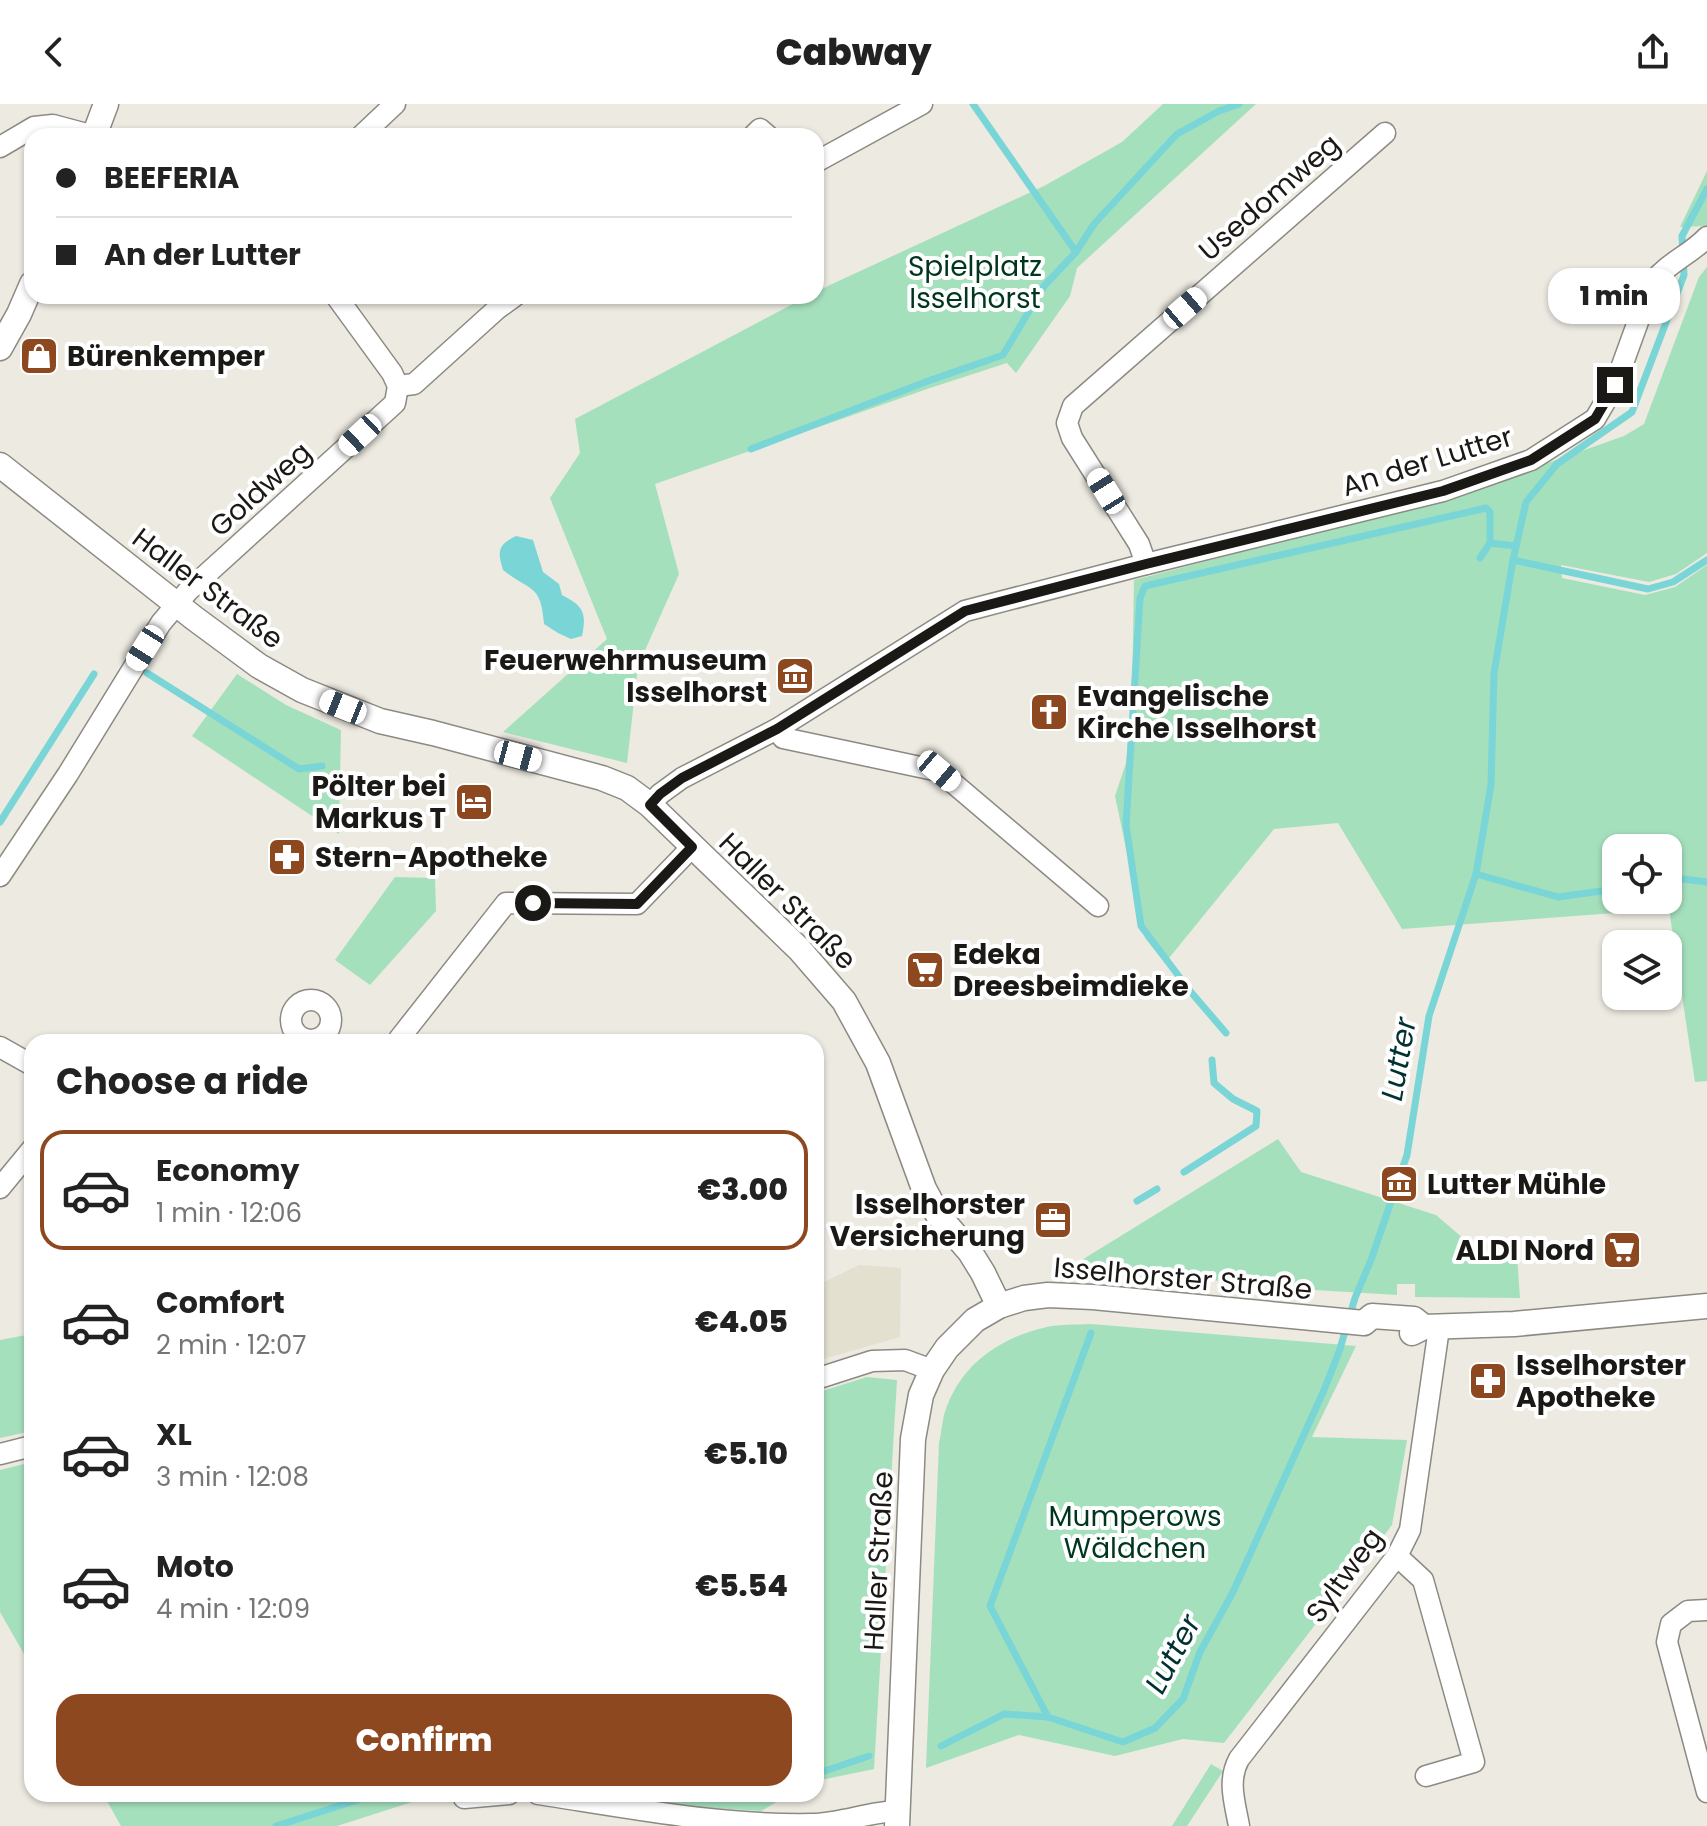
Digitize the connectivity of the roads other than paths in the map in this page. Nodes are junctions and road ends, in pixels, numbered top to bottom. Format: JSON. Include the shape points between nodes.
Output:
{"nodes":[{"id":1,"x":106,"y":104,"type":"edge"},
{"id":2,"x":395,"y":104,"type":"edge"},
{"id":3,"x":922,"y":104,"type":"edge"},
{"id":4,"x":32,"y":128,"type":"edge"},
{"id":5,"x":64,"y":128,"type":"edge"},
{"id":6,"x":97,"y":128,"type":"edge"},
{"id":7,"x":370,"y":128,"type":"edge"},
{"id":8,"x":24,"y":133,"type":"edge"},
{"id":9,"x":1385,"y":133,"type":"dead end"},
{"id":10,"x":0,"y":147,"type":"edge"},
{"id":11,"x":824,"y":158,"type":"edge"},
{"id":12,"x":1701,"y":243,"type":"edge"},
{"id":13,"x":24,"y":302,"type":"edge"},
{"id":14,"x":342,"y":304,"type":"edge"},
{"id":15,"x":504,"y":304,"type":"edge"},
{"id":16,"x":0,"y":348,"type":"edge"},
{"id":17,"x":398,"y":386,"type":"junction"},
{"id":18,"x":0,"y":465,"type":"edge"},
{"id":19,"x":1146,"y":564,"type":"junction"},
{"id":20,"x":176,"y":604,"type":"junction"},
{"id":21,"x":777,"y":729,"type":"junction"},
{"id":22,"x":650,"y":805,"type":"junction"},
{"id":23,"x":692,"y":847,"type":"junction"},
{"id":24,"x":0,"y":876,"type":"edge"},
{"id":25,"x":1098,"y":906,"type":"dead end"},
{"id":26,"x":403,"y":1034,"type":"edge"},
{"id":27,"x":0,"y":1047,"type":"edge"},
{"id":28,"x":24,"y":1060,"type":"edge"},
{"id":29,"x":24,"y":1159,"type":"edge"},
{"id":30,"x":0,"y":1188,"type":"edge"},
{"id":31,"x":999,"y":1306,"type":"junction"},
{"id":32,"x":1707,"y":1306,"type":"edge"},
{"id":33,"x":1432,"y":1328,"type":"junction"},
{"id":34,"x":932,"y":1370,"type":"junction"},
{"id":35,"x":824,"y":1376,"type":"edge"},
{"id":36,"x":24,"y":1448,"type":"edge"},
{"id":37,"x":0,"y":1454,"type":"edge"},
{"id":38,"x":1397,"y":1556,"type":"junction"},
{"id":39,"x":1707,"y":1610,"type":"edge"},
{"id":40,"x":1426,"y":1776,"type":"dead end"},
{"id":41,"x":1707,"y":1792,"type":"edge"},
{"id":42,"x":589,"y":1802,"type":"edge"},
{"id":43,"x":897,"y":1819,"type":"edge"},
{"id":44,"x":1239,"y":1826,"type":"edge"}],
"edges":[{"from":1,"to":6,"type":"street"},
{"from":2,"to":7,"type":"street"},
{"from":3,"to":11,"type":"street"},
{"from":4,"to":5,"type":"street"},
{"from":8,"to":10,"type":"street"},
{"from":9,"to":19,"type":"street","name":"Usedomweg","via":[[1073,406],[1067,423],[1072,438],[1139,544]]},
{"from":12,"to":19,"type":"street","name":"An der Lutter","via":[[1652,283],[1615,385],[1595,419],[1531,460],[1443,491]]},
{"from":13,"to":16,"type":"street"},
{"from":14,"to":17,"type":"street"},
{"from":15,"to":17,"type":"street","via":[[414,384]]},
{"from":17,"to":20,"type":"street","name":"Goldweg","via":[[395,403]]},
{"from":18,"to":20,"type":"street","name":"Haller Straße"},
{"from":19,"to":21,"type":"street","name":"An der Lutter","via":[[965,611]]},
{"from":20,"to":22,"type":"street","name":"Haller Straße","via":[[259,666],[302,690],[380,721],[602,778]]},
{"from":20,"to":24,"type":"street","name":"Goldweg"},
{"from":21,"to":22,"type":"street","name":"An der Lutter","via":[[682,778]]},
{"from":21,"to":25,"type":"street","via":[[783,738],[939,771]]},
{"from":22,"to":23,"type":"street","name":"Haller Straße"},
{"from":23,"to":26,"type":"street","via":[[637,904],[506,903]]},
{"from":23,"to":31,"type":"street","name":"Haller Straße","via":[[799,949],[844,1001],[878,1063],[924,1189],[938,1215],[970,1252]]},
{"from":27,"to":28,"type":"street"},
{"from":29,"to":30,"type":"street"},
{"from":31,"to":33,"type":"street","name":"Isselhorster Straße","via":[[1048,1295],[1093,1297],[1364,1323],[1372,1316],[1414,1319]]},
{"from":31,"to":34,"type":"street","name":"Haller Straße","via":[[975,1320]]},
{"from":32,"to":33,"type":"street","name":"Isselhorster Straße"},
{"from":33,"to":38,"type":"street","name":"Syltweg","via":[[1410,1530]]},
{"from":34,"to":35,"type":"street","via":[[905,1360],[872,1361]]},
{"from":34,"to":43,"type":"street","name":"Haller Straße","via":[[913,1439]]},
{"from":36,"to":37,"type":"street"},
{"from":38,"to":40,"type":"street","via":[[1423,1580],[1474,1762]]},
{"from":38,"to":44,"type":"street","name":"Syltweg","via":[[1239,1759],[1232,1781]]},
{"from":39,"to":41,"type":"street","via":[[1688,1611],[1671,1624],[1667,1642]]},
{"from":42,"to":43,"type":"street","via":[[759,1823],[814,1824],[878,1812]]}]}
